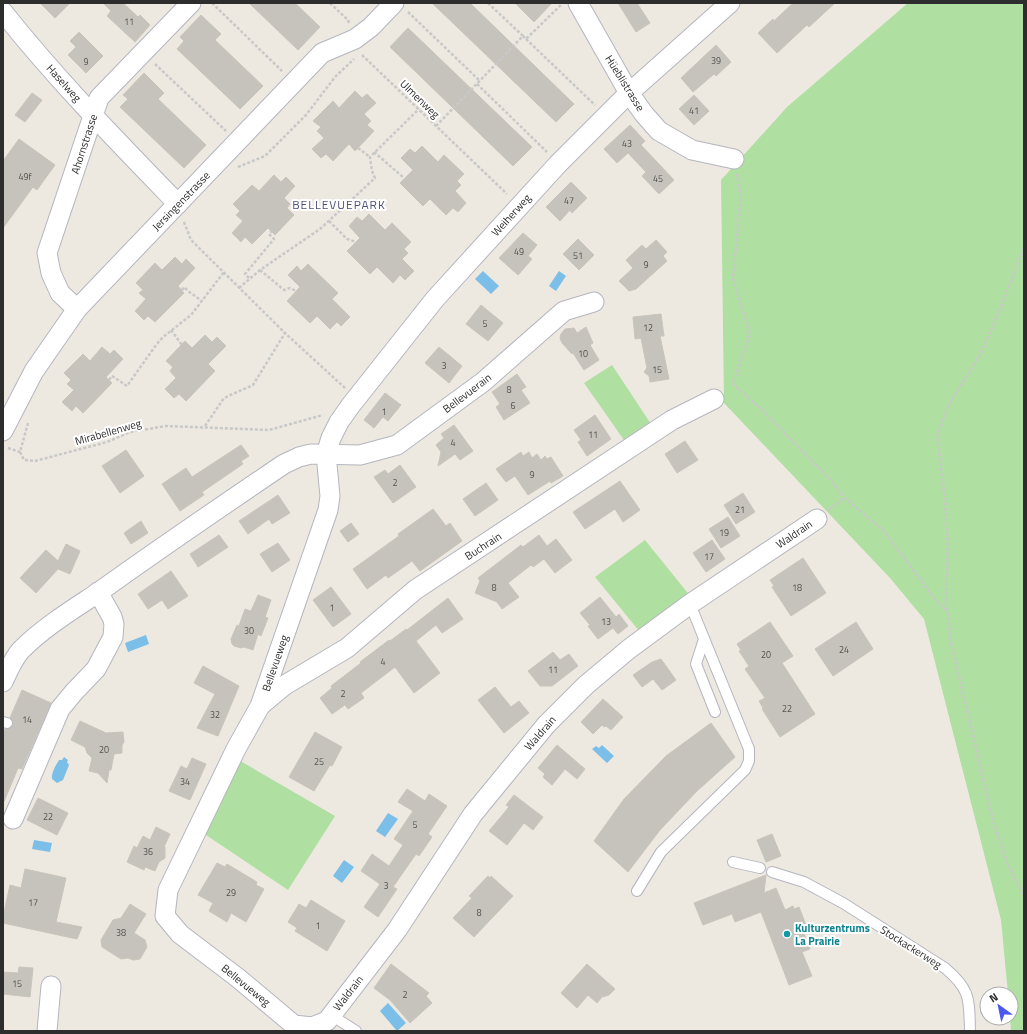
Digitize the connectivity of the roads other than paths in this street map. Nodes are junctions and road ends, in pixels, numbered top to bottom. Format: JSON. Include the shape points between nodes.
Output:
{"nodes":[{"id":1,"x":191,"y":3,"type":"edge"},
{"id":2,"x":578,"y":3,"type":"edge"},
{"id":3,"x":730,"y":3,"type":"edge"},
{"id":4,"x":399,"y":5,"type":"edge"},
{"id":5,"x":3,"y":12,"type":"edge"},
{"id":6,"x":629,"y":93,"type":"junction"},
{"id":7,"x":93,"y":116,"type":"junction"},
{"id":8,"x":734,"y":159,"type":"road end"},
{"id":9,"x":178,"y":204,"type":"junction"},
{"id":10,"x":594,"y":302,"type":"dead end"},
{"id":11,"x":77,"y":309,"type":"junction"},
{"id":12,"x":714,"y":399,"type":"dead end"},
{"id":13,"x":4,"y":439,"type":"edge"},
{"id":14,"x":326,"y":454,"type":"junction"},
{"id":15,"x":817,"y":519,"type":"dead end"},
{"id":16,"x":98,"y":592,"type":"junction"},
{"id":17,"x":690,"y":604,"type":"junction"},
{"id":18,"x":704,"y":639,"type":"junction"},
{"id":19,"x":3,"y":682,"type":"edge"},
{"id":20,"x":260,"y":706,"type":"junction"},
{"id":21,"x":715,"y":712,"type":"dead end"},
{"id":22,"x":13,"y":819,"type":"dead end"},
{"id":23,"x":733,"y":862,"type":"dead end"},
{"id":24,"x":760,"y":868,"type":"dead end"},
{"id":25,"x":772,"y":872,"type":"dead end"},
{"id":26,"x":637,"y":891,"type":"dead end"},
{"id":27,"x":51,"y":986,"type":"dead end"},
{"id":28,"x":331,"y":1015,"type":"junction"},
{"id":29,"x":47,"y":1031,"type":"edge"},
{"id":30,"x":356,"y":1031,"type":"edge"},
{"id":31,"x":970,"y":1031,"type":"edge"}],
"edges":[{"from":1,"to":7,"type":"street","name":"Ahornstrasse","via":[[99,98]]},
{"from":2,"to":6,"type":"street","name":"Hüeblistrasse"},
{"from":3,"to":6,"type":"street","name":"Weiherweg"},
{"from":4,"to":9,"type":"street","name":"Jersingenstrasse","via":[[371,27],[358,46],[322,53]]},
{"from":5,"to":7,"type":"street","name":"Haselweg"},
{"from":6,"to":8,"type":"street","name":"Hüeblistrasse","via":[[659,131],[692,150]]},
{"from":6,"to":14,"type":"street","name":"Weiherweg","via":[[539,185],[436,299],[351,405],[339,422]]},
{"from":7,"to":9,"type":"street","name":"Haselweg"},
{"from":7,"to":11,"type":"street","name":"Ahornstrasse","via":[[47,253],[51,272],[60,293]]},
{"from":9,"to":11,"type":"street","name":"Jersingenstrasse"},
{"from":10,"to":14,"type":"street","name":"Bellevuerain","via":[[564,311],[483,382],[397,445],[360,455]]},
{"from":11,"to":13,"type":"street","name":"Jersingenstrasse","via":[[34,370]]},
{"from":12,"to":20,"type":"street","name":"Buchrain","via":[[672,420],[415,590],[347,648],[285,685]]},
{"from":14,"to":16,"type":"street","via":[[311,454],[284,464]]},
{"from":14,"to":20,"type":"street","name":"Bellevueweg","via":[[330,496],[328,510]]},
{"from":15,"to":17,"type":"street","name":"Waldrain"},
{"from":16,"to":19,"type":"street","via":[[33,639],[11,664]]},
{"from":16,"to":22,"type":"street","via":[[112,617],[113,637],[96,670],[60,710]]},
{"from":17,"to":18,"type":"lane"},
{"from":17,"to":28,"type":"street","name":"Waldrain","via":[[586,685],[546,725],[473,814],[397,930]]},
{"from":18,"to":21,"type":"lane","via":[[696,664]]},
{"from":18,"to":26,"type":"lane","via":[[749,749],[749,761],[745,770],[661,852]]},
{"from":20,"to":28,"type":"street","name":"Bellevueweg","via":[[236,749],[168,890],[165,916],[180,934],[294,1025],[312,1027],[327,1022]]},
{"from":23,"to":24,"type":"lane"},
{"from":25,"to":31,"type":"lane","name":"Stockackerweg","via":[[804,882],[843,903],[945,968],[958,979],[967,994]]},
{"from":27,"to":29,"type":"street"},
{"from":28,"to":30,"type":"lane"}]}
